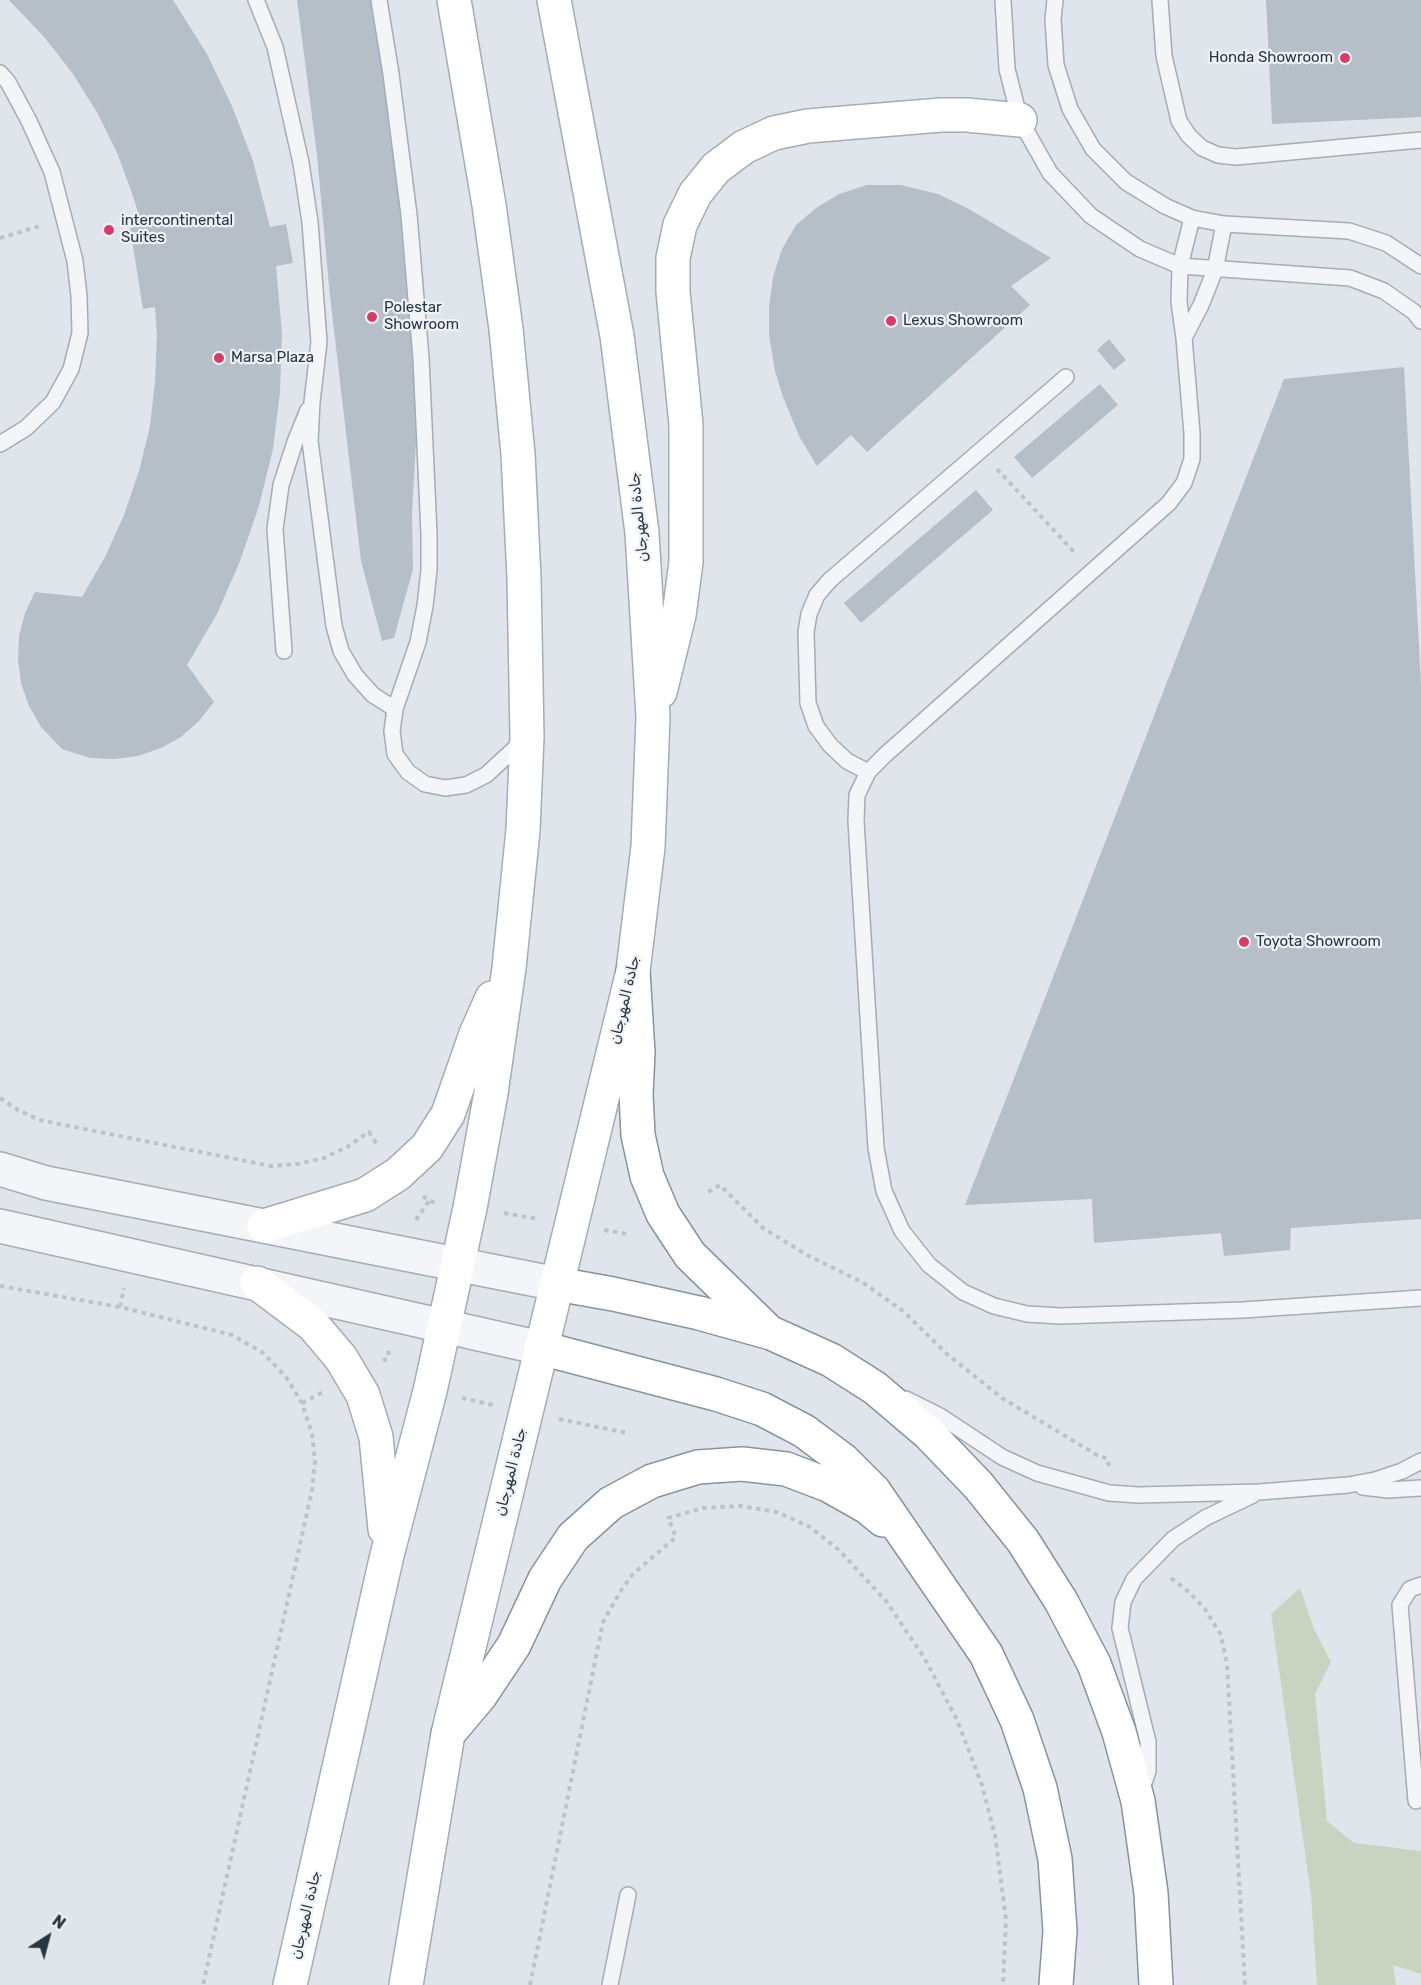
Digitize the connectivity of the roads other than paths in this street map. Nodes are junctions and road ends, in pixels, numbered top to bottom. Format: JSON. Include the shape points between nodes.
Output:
{"nodes":[{"id":1,"x":256,"y":0,"type":"edge"},
{"id":2,"x":379,"y":0,"type":"edge"},
{"id":3,"x":454,"y":0,"type":"edge"},
{"id":4,"x":554,"y":0,"type":"edge"},
{"id":5,"x":1003,"y":0,"type":"edge"},
{"id":6,"x":1054,"y":0,"type":"edge"},
{"id":7,"x":1160,"y":0,"type":"edge"},
{"id":8,"x":0,"y":73,"type":"edge"},
{"id":9,"x":1020,"y":120,"type":"junction"},
{"id":10,"x":1421,"y":140,"type":"edge"},
{"id":11,"x":1192,"y":218,"type":"junction"},
{"id":12,"x":1224,"y":224,"type":"junction"},
{"id":13,"x":1180,"y":266,"type":"junction"},
{"id":14,"x":1421,"y":266,"type":"edge"},
{"id":15,"x":1215,"y":270,"type":"junction"},
{"id":16,"x":1421,"y":321,"type":"edge"},
{"id":17,"x":1184,"y":338,"type":"junction"},
{"id":18,"x":1066,"y":377,"type":"dead end"},
{"id":19,"x":312,"y":402,"type":"junction"},
{"id":20,"x":0,"y":444,"type":"edge"},
{"id":21,"x":284,"y":651,"type":"dead end"},
{"id":22,"x":395,"y":709,"type":"junction"},
{"id":23,"x":653,"y":717,"type":"junction"},
{"id":24,"x":527,"y":737,"type":"junction"},
{"id":25,"x":868,"y":772,"type":"junction"},
{"id":26,"x":509,"y":968,"type":"junction"},
{"id":27,"x":633,"y":971,"type":"junction"},
{"id":28,"x":0,"y":1170,"type":"edge"},
{"id":29,"x":0,"y":1226,"type":"edge"},
{"id":30,"x":264,"y":1226,"type":"junction"},
{"id":31,"x":458,"y":1264,"type":"junction"},
{"id":32,"x":257,"y":1283,"type":"junction"},
{"id":33,"x":557,"y":1284,"type":"junction"},
{"id":34,"x":1421,"y":1298,"type":"edge"},
{"id":35,"x":444,"y":1326,"type":"junction"},
{"id":36,"x":771,"y":1333,"type":"junction"},
{"id":37,"x":541,"y":1348,"type":"junction"},
{"id":38,"x":875,"y":1388,"type":"junction"},
{"id":39,"x":1421,"y":1461,"type":"edge"},
{"id":40,"x":1348,"y":1485,"type":"junction"},
{"id":41,"x":1421,"y":1488,"type":"edge"},
{"id":42,"x":1259,"y":1492,"type":"junction"},
{"id":43,"x":908,"y":1540,"type":"junction"},
{"id":44,"x":387,"y":1555,"type":"junction"},
{"id":45,"x":1421,"y":1585,"type":"edge"},
{"id":46,"x":448,"y":1734,"type":"junction"},
{"id":47,"x":1138,"y":1801,"type":"junction"},
{"id":48,"x":1416,"y":1801,"type":"dead end"},
{"id":49,"x":628,"y":1895,"type":"dead end"},
{"id":50,"x":290,"y":1985,"type":"edge"},
{"id":51,"x":406,"y":1985,"type":"edge"},
{"id":52,"x":610,"y":1985,"type":"edge"},
{"id":53,"x":1056,"y":1985,"type":"edge"},
{"id":54,"x":1156,"y":1985,"type":"edge"}],
"edges":[{"from":1,"to":19,"type":"lane","via":[[275,47],[310,222],[319,342]]},
{"from":2,"to":22,"type":"lane","via":[[409,215],[421,358],[429,534],[425,606],[418,642]]},
{"from":3,"to":24,"type":"main road","name":"جادة المهرجان","via":[[506,329],[519,465]]},
{"from":4,"to":23,"type":"main road","name":"جادة المهرجان","via":[[617,336],[642,533]]},
{"from":5,"to":9,"type":"lane","via":[[1007,69]]},
{"from":6,"to":11,"type":"lane","via":[[1056,65],[1070,109],[1093,149],[1126,182]]},
{"from":7,"to":10,"type":"lane","via":[[1164,56],[1179,121],[1202,148],[1236,157]]},
{"from":8,"to":20,"type":"lane","via":[[29,121],[52,172],[75,261],[80,333],[71,369],[53,402],[26,428]]},
{"from":9,"to":13,"type":"lane","via":[[1050,173],[1091,216],[1140,249]]},
{"from":9,"to":23,"type":"main road","via":[[941,115],[808,126],[774,133],[725,161],[695,194],[680,225],[673,258],[686,425],[686,562],[675,636]]},
{"from":11,"to":12,"type":"lane"},
{"from":11,"to":13,"type":"lane"},
{"from":12,"to":14,"type":"lane","via":[[1349,231],[1386,243]]},
{"from":12,"to":15,"type":"lane"},
{"from":13,"to":15,"type":"lane"},
{"from":13,"to":17,"type":"lane"},
{"from":15,"to":16,"type":"lane","via":[[1350,278],[1384,291]]},
{"from":15,"to":17,"type":"lane"},
{"from":17,"to":25,"type":"lane","via":[[1192,433],[1192,459],[1184,483],[1168,503]]},
{"from":18,"to":25,"type":"lane","via":[[817,595],[806,632],[808,703],[816,726],[830,745],[847,761]]},
{"from":19,"to":21,"type":"lane","via":[[281,484],[275,529]]},
{"from":19,"to":22,"type":"lane","via":[[311,451],[334,626],[341,651],[355,675],[373,695]]},
{"from":22,"to":24,"type":"lane","via":[[395,754],[408,772],[425,784],[445,788],[466,785],[486,775]]},
{"from":23,"to":27,"type":"main road","name":"جادة المهرجان","via":[[648,847]]},
{"from":24,"to":26,"type":"main road","name":"جادة المهرجان","via":[[523,830]]},
{"from":25,"to":34,"type":"lane","via":[[857,795],[856,821],[876,1148],[884,1191],[902,1231],[929,1265],[963,1292],[994,1306],[1027,1314],[1243,1310]]},
{"from":26,"to":30,"type":"main road","via":[[476,1034],[448,1114],[427,1147],[398,1174],[365,1195]]},
{"from":26,"to":31,"type":"main road","name":"جادة المهرجان","via":[[491,1093]]},
{"from":27,"to":33,"type":"main road","name":"جادة المهرجان"},
{"from":27,"to":36,"type":"main road","via":[[638,1135],[647,1176],[663,1214],[690,1255]]},
{"from":28,"to":30,"type":"street","via":[[46,1183]]},
{"from":29,"to":32,"type":"street"},
{"from":30,"to":31,"type":"street"},
{"from":31,"to":33,"type":"street"},
{"from":31,"to":35,"type":"main road","name":"جادة المهرجان"},
{"from":32,"to":35,"type":"street"},
{"from":32,"to":44,"type":"main road","via":[[313,1326],[341,1358],[363,1395],[376,1437]]},
{"from":33,"to":36,"type":"main road","via":[[614,1293]]},
{"from":33,"to":37,"type":"main road","name":"جادة المهرجان"},
{"from":35,"to":37,"type":"street"},
{"from":35,"to":44,"type":"main road","name":"جادة المهرجان"},
{"from":36,"to":38,"type":"main road","via":[[831,1360]]},
{"from":37,"to":43,"type":"main road","via":[[762,1409],[804,1431],[843,1460],[874,1491]]},
{"from":37,"to":46,"type":"main road","name":"جادة المهرجان"},
{"from":38,"to":42,"type":"lane","via":[[940,1416],[1002,1457],[1036,1473],[1109,1493]]},
{"from":38,"to":47,"type":"main road","via":[[929,1434],[978,1485],[1023,1541],[1094,1664],[1119,1732]]},
{"from":39,"to":40,"type":"lane","via":[[1375,1480]]},
{"from":40,"to":41,"type":"lane","via":[[1388,1490]]},
{"from":40,"to":42,"type":"lane"},
{"from":42,"to":47,"type":"lane","via":[[1205,1518],[1173,1539],[1134,1579],[1122,1602],[1120,1628],[1148,1742],[1148,1772]]},
{"from":43,"to":46,"type":"main road","via":[[867,1508],[828,1485],[786,1469],[742,1464],[698,1467],[652,1481],[611,1503],[573,1538],[545,1580],[514,1644],[480,1696]]},
{"from":43,"to":53,"type":"main road","via":[[986,1654],[1017,1720],[1041,1788],[1055,1859],[1060,1931]]},
{"from":44,"to":50,"type":"main road","name":"جادة المهرجان"},
{"from":45,"to":48,"type":"lane","via":[[1410,1589],[1400,1605]]},
{"from":46,"to":51,"type":"main road","name":"جادة المهرجان"},
{"from":47,"to":54,"type":"main road"},
{"from":49,"to":52,"type":"lane"}]}
